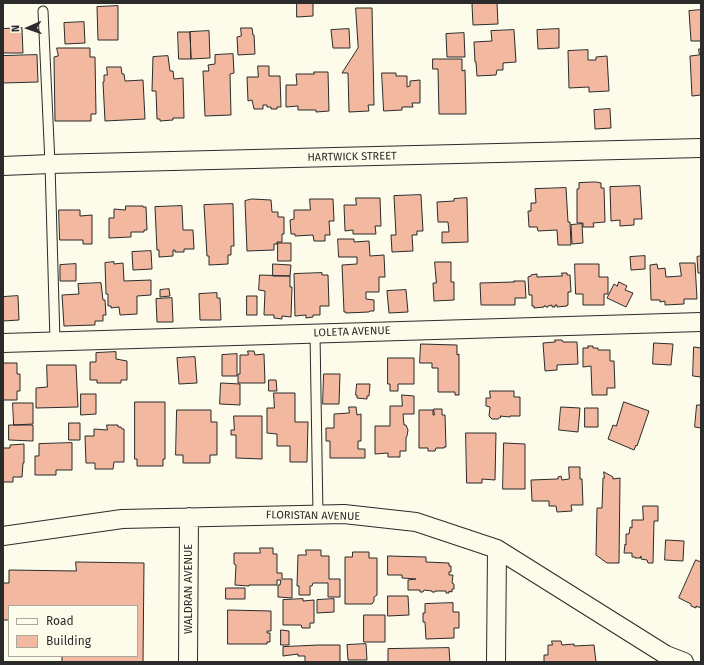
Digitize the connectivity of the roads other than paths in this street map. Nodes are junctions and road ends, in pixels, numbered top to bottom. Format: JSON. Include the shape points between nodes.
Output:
{"nodes":[{"id":1,"x":43,"y":11,"type":"dead end"},
{"id":2,"x":701,"y":148,"type":"edge"},
{"id":3,"x":50,"y":164,"type":"junction"},
{"id":4,"x":3,"y":166,"type":"edge"},
{"id":5,"x":701,"y":322,"type":"edge"},
{"id":6,"x":315,"y":334,"type":"junction"},
{"id":7,"x":55,"y":342,"type":"junction"},
{"id":8,"x":3,"y":343,"type":"edge"},
{"id":9,"x":318,"y":515,"type":"junction"},
{"id":10,"x":189,"y":517,"type":"junction"},
{"id":11,"x":3,"y":536,"type":"edge"},
{"id":12,"x":497,"y":549,"type":"junction"},
{"id":13,"x":188,"y":662,"type":"edge"},
{"id":14,"x":496,"y":662,"type":"edge"},
{"id":15,"x":684,"y":662,"type":"edge"}],
"edges":[{"from":1,"to":3,"type":"lane"},
{"from":2,"to":3,"type":"street","name":"HARTWICK STREET"},
{"from":3,"to":4,"type":"street","name":"HARTWICK STREET"},
{"from":3,"to":7,"type":"lane"},
{"from":5,"to":6,"type":"street","name":"LOLETA AVENUE"},
{"from":6,"to":7,"type":"street","name":"LOLETA AVENUE"},
{"from":6,"to":9,"type":"lane"},
{"from":7,"to":8,"type":"street","name":"LOLETA AVENUE"},
{"from":9,"to":10,"type":"street","name":"FLORISTAN AVENUE"},
{"from":9,"to":12,"type":"street","name":"FLORISTAN AVENUE","via":[[344,514],[416,522]]},
{"from":10,"to":11,"type":"street","name":"FLORISTAN AVENUE","via":[[122,519]]},
{"from":10,"to":13,"type":"street","name":"WALDRAN AVENUE"},
{"from":12,"to":14,"type":"street"},
{"from":12,"to":15,"type":"street","name":"FLORISTAN AVENUE","via":[[666,655]]}]}
